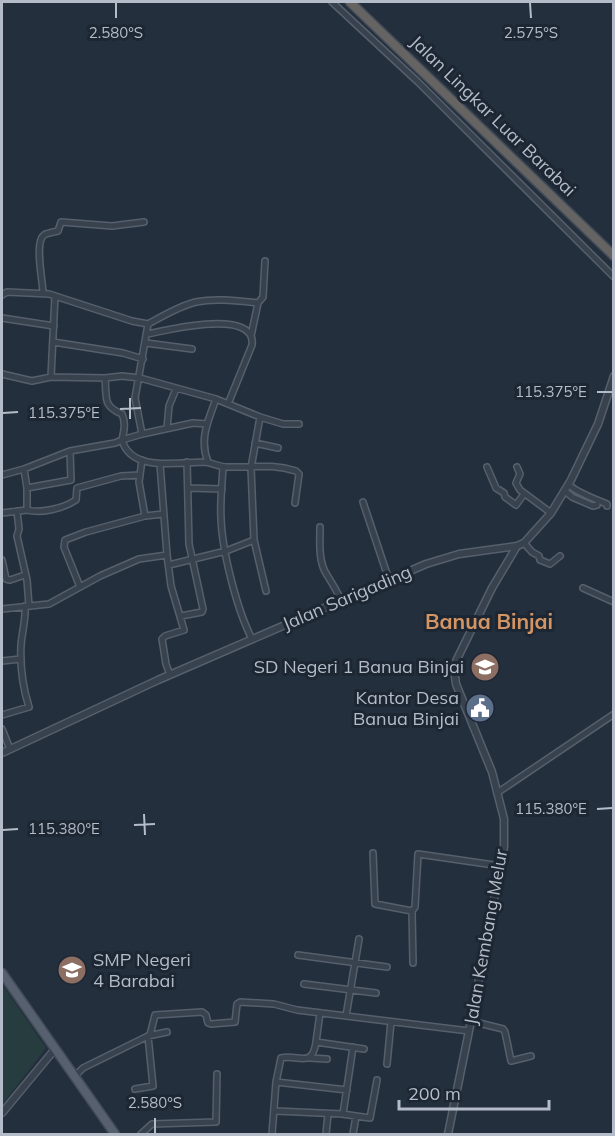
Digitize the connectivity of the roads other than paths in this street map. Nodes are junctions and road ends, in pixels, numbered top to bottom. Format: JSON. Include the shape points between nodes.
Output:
{"nodes":[{"id":1,"x":332,"y":2,"type":"edge"},
{"id":2,"x":350,"y":2,"type":"edge"},
{"id":3,"x":144,"y":222,"type":"dead end"},
{"id":4,"x":614,"y":256,"type":"edge"},
{"id":5,"x":265,"y":261,"type":"dead end"},
{"id":6,"x":614,"y":277,"type":"edge"},
{"id":7,"x":43,"y":293,"type":"junction"},
{"id":8,"x":55,"y":296,"type":"junction"},
{"id":9,"x":2,"y":298,"type":"edge"},
{"id":10,"x":258,"y":303,"type":"junction"},
{"id":11,"x":2,"y":318,"type":"edge"},
{"id":12,"x":148,"y":324,"type":"junction"},
{"id":13,"x":54,"y":326,"type":"junction"},
{"id":14,"x":148,"y":334,"type":"junction"},
{"id":15,"x":251,"y":336,"type":"junction"},
{"id":16,"x":53,"y":342,"type":"junction"},
{"id":17,"x":146,"y":343,"type":"junction"},
{"id":18,"x":192,"y":349,"type":"dead end"},
{"id":19,"x":143,"y":359,"type":"junction"},
{"id":20,"x":2,"y":374,"type":"edge"},
{"id":21,"x":614,"y":376,"type":"edge"},
{"id":22,"x":51,"y":377,"type":"junction"},
{"id":23,"x":105,"y":378,"type":"junction"},
{"id":24,"x":140,"y":378,"type":"junction"},
{"id":25,"x":176,"y":389,"type":"junction"},
{"id":26,"x":216,"y":399,"type":"junction"},
{"id":27,"x":228,"y":404,"type":"junction"},
{"id":28,"x":260,"y":417,"type":"junction"},
{"id":29,"x":207,"y":424,"type":"junction"},
{"id":30,"x":299,"y":424,"type":"dead end"},
{"id":31,"x":167,"y":428,"type":"junction"},
{"id":32,"x":142,"y":434,"type":"junction"},
{"id":33,"x":122,"y":440,"type":"junction"},
{"id":34,"x":255,"y":443,"type":"junction"},
{"id":35,"x":278,"y":448,"type":"dead end"},
{"id":36,"x":69,"y":451,"type":"junction"},
{"id":37,"x":142,"y":460,"type":"junction"},
{"id":38,"x":187,"y":462,"type":"junction"},
{"id":39,"x":208,"y":462,"type":"junction"},
{"id":40,"x":160,"y":464,"type":"junction"},
{"id":41,"x":223,"y":467,"type":"junction"},
{"id":42,"x":487,"y":467,"type":"dead end"},
{"id":43,"x":517,"y":467,"type":"dead end"},
{"id":44,"x":251,"y":468,"type":"junction"},
{"id":45,"x":24,"y":469,"type":"junction"},
{"id":46,"x":2,"y":475,"type":"edge"},
{"id":47,"x":140,"y":475,"type":"junction"},
{"id":48,"x":27,"y":488,"type":"junction"},
{"id":49,"x":188,"y":488,"type":"junction"},
{"id":50,"x":566,"y":488,"type":"junction"},
{"id":51,"x":222,"y":489,"type":"junction"},
{"id":52,"x":524,"y":494,"type":"junction"},
{"id":53,"x":363,"y":502,"type":"dead end"},
{"id":54,"x":295,"y":503,"type":"dead end"},
{"id":55,"x":597,"y":505,"type":"dead end"},
{"id":56,"x":607,"y":506,"type":"dead end"},
{"id":57,"x":27,"y":510,"type":"junction"},
{"id":58,"x":17,"y":512,"type":"junction"},
{"id":59,"x":2,"y":513,"type":"edge"},
{"id":60,"x":551,"y":513,"type":"junction"},
{"id":61,"x":163,"y":514,"type":"junction"},
{"id":62,"x":145,"y":516,"type":"junction"},
{"id":63,"x":321,"y":527,"type":"dead end"},
{"id":64,"x":254,"y":540,"type":"junction"},
{"id":65,"x":520,"y":544,"type":"junction"},
{"id":66,"x":226,"y":551,"type":"junction"},
{"id":67,"x":166,"y":555,"type":"junction"},
{"id":68,"x":560,"y":556,"type":"dead end"},
{"id":69,"x":192,"y":559,"type":"junction"},
{"id":70,"x":2,"y":560,"type":"edge"},
{"id":71,"x":169,"y":565,"type":"junction"},
{"id":72,"x":25,"y":575,"type":"junction"},
{"id":73,"x":389,"y":580,"type":"junction"},
{"id":74,"x":80,"y":587,"type":"junction"},
{"id":75,"x":583,"y":588,"type":"dead end"},
{"id":76,"x":266,"y":591,"type":"dead end"},
{"id":77,"x":341,"y":600,"type":"junction"},
{"id":78,"x":614,"y":602,"type":"edge"},
{"id":79,"x":27,"y":606,"type":"junction"},
{"id":80,"x":2,"y":609,"type":"edge"},
{"id":81,"x":181,"y":616,"type":"junction"},
{"id":82,"x":252,"y":639,"type":"junction"},
{"id":83,"x":21,"y":659,"type":"junction"},
{"id":84,"x":2,"y":662,"type":"edge"},
{"id":85,"x":170,"y":675,"type":"junction"},
{"id":86,"x":614,"y":714,"type":"edge"},
{"id":87,"x":2,"y":716,"type":"edge"},
{"id":88,"x":2,"y":729,"type":"edge"},
{"id":89,"x":10,"y":749,"type":"junction"},
{"id":90,"x":2,"y":753,"type":"edge"},
{"id":91,"x":497,"y":793,"type":"junction"},
{"id":92,"x":374,"y":853,"type":"dead end"},
{"id":93,"x":501,"y":866,"type":"junction"},
{"id":94,"x":412,"y":911,"type":"junction"},
{"id":95,"x":359,"y":939,"type":"dead end"},
{"id":96,"x":298,"y":955,"type":"dead end"},
{"id":97,"x":354,"y":963,"type":"junction"},
{"id":98,"x":413,"y":963,"type":"dead end"},
{"id":99,"x":387,"y":967,"type":"dead end"},
{"id":100,"x":2,"y":973,"type":"edge"},
{"id":101,"x":304,"y":984,"type":"dead end"},
{"id":102,"x":350,"y":988,"type":"junction"},
{"id":103,"x":376,"y":993,"type":"dead end"},
{"id":104,"x":320,"y":1013,"type":"junction"},
{"id":105,"x":346,"y":1016,"type":"junction"},
{"id":106,"x":471,"y":1021,"type":"junction"},
{"id":107,"x":391,"y":1022,"type":"junction"},
{"id":108,"x":470,"y":1031,"type":"junction"},
{"id":109,"x":167,"y":1032,"type":"dead end"},
{"id":110,"x":148,"y":1036,"type":"junction"},
{"id":111,"x":316,"y":1042,"type":"junction"},
{"id":112,"x":353,"y":1047,"type":"junction"},
{"id":113,"x":55,"y":1049,"type":"junction"},
{"id":114,"x":364,"y":1049,"type":"dead end"},
{"id":115,"x":531,"y":1056,"type":"dead end"},
{"id":116,"x":310,"y":1058,"type":"junction"},
{"id":117,"x":327,"y":1059,"type":"dead end"},
{"id":118,"x":387,"y":1064,"type":"dead end"},
{"id":119,"x":217,"y":1074,"type":"dead end"},
{"id":120,"x":74,"y":1077,"type":"junction"},
{"id":121,"x":376,"y":1080,"type":"dead end"},
{"id":122,"x":276,"y":1082,"type":"junction"},
{"id":123,"x":135,"y":1089,"type":"dead end"},
{"id":124,"x":347,"y":1090,"type":"junction"},
{"id":125,"x":274,"y":1109,"type":"junction"},
{"id":126,"x":2,"y":1113,"type":"edge"},
{"id":127,"x":328,"y":1113,"type":"junction"},
{"id":128,"x":342,"y":1114,"type":"junction"},
{"id":129,"x":356,"y":1116,"type":"junction"},
{"id":130,"x":216,"y":1122,"type":"junction"},
{"id":131,"x":224,"y":1122,"type":"dead end"},
{"id":132,"x":115,"y":1134,"type":"edge"},
{"id":133,"x":141,"y":1134,"type":"edge"},
{"id":134,"x":272,"y":1134,"type":"edge"},
{"id":135,"x":326,"y":1134,"type":"edge"},
{"id":136,"x":353,"y":1134,"type":"edge"},
{"id":137,"x":448,"y":1134,"type":"edge"}],
"edges":[{"from":1,"to":6,"type":"street"},
{"from":2,"to":4,"type":"highway","name":"Jalan Lingkar Luar Barabai"},
{"from":3,"to":7,"type":"street","via":[[112,226],[61,222],[58,231],[40,241]]},
{"from":5,"to":10,"type":"street","via":[[263,297]]},
{"from":7,"to":8,"type":"street"},
{"from":7,"to":9,"type":"street","via":[[7,292]]},
{"from":8,"to":12,"type":"street"},
{"from":8,"to":13,"type":"street"},
{"from":10,"to":12,"type":"street","via":[[196,302]]},
{"from":10,"to":15,"type":"street"},
{"from":11,"to":13,"type":"street"},
{"from":12,"to":14,"type":"street"},
{"from":13,"to":16,"type":"street"},
{"from":14,"to":15,"type":"street","via":[[183,326],[229,324]]},
{"from":14,"to":17,"type":"street"},
{"from":15,"to":27,"type":"street","via":[[252,345]]},
{"from":16,"to":19,"type":"street"},
{"from":16,"to":22,"type":"street"},
{"from":17,"to":18,"type":"street"},
{"from":17,"to":19,"type":"street"},
{"from":19,"to":24,"type":"street"},
{"from":20,"to":22,"type":"street","via":[[27,381]]},
{"from":21,"to":50,"type":"street","via":[[598,424]]},
{"from":22,"to":23,"type":"street"},
{"from":23,"to":24,"type":"street"},
{"from":23,"to":33,"type":"street","via":[[109,406],[122,414]]},
{"from":24,"to":25,"type":"street"},
{"from":24,"to":32,"type":"street","via":[[135,398]]},
{"from":25,"to":26,"type":"street"},
{"from":25,"to":31,"type":"street"},
{"from":26,"to":27,"type":"street"},
{"from":26,"to":29,"type":"street"},
{"from":27,"to":28,"type":"street"},
{"from":28,"to":30,"type":"street"},
{"from":28,"to":34,"type":"street"},
{"from":29,"to":31,"type":"street"},
{"from":29,"to":39,"type":"street","via":[[203,439]]},
{"from":31,"to":32,"type":"street"},
{"from":32,"to":33,"type":"street"},
{"from":33,"to":36,"type":"street"},
{"from":33,"to":37,"type":"street","via":[[128,452]]},
{"from":34,"to":35,"type":"street"},
{"from":34,"to":44,"type":"street"},
{"from":36,"to":45,"type":"street"},
{"from":36,"to":48,"type":"street","via":[[71,480]]},
{"from":37,"to":40,"type":"street"},
{"from":37,"to":47,"type":"street"},
{"from":38,"to":39,"type":"street"},
{"from":38,"to":40,"type":"street"},
{"from":38,"to":49,"type":"street"},
{"from":39,"to":41,"type":"street"},
{"from":40,"to":61,"type":"street"},
{"from":41,"to":44,"type":"street"},
{"from":41,"to":51,"type":"street"},
{"from":42,"to":52,"type":"street","via":[[496,488],[516,506]]},
{"from":43,"to":52,"type":"street","via":[[520,475],[516,483]]},
{"from":44,"to":54,"type":"street","via":[[264,465],[298,472]]},
{"from":44,"to":64,"type":"street"},
{"from":45,"to":46,"type":"street"},
{"from":45,"to":48,"type":"street"},
{"from":47,"to":57,"type":"street","via":[[77,488],[76,500],[64,506]]},
{"from":47,"to":62,"type":"street"},
{"from":48,"to":57,"type":"street"},
{"from":49,"to":51,"type":"street"},
{"from":49,"to":69,"type":"street"},
{"from":50,"to":55,"type":"street","via":[[572,497]]},
{"from":50,"to":56,"type":"street"},
{"from":50,"to":60,"type":"street"},
{"from":51,"to":66,"type":"street"},
{"from":52,"to":60,"type":"street"},
{"from":53,"to":73,"type":"street"},
{"from":57,"to":58,"type":"street"},
{"from":58,"to":59,"type":"street"},
{"from":58,"to":72,"type":"street","via":[[17,536]]},
{"from":60,"to":65,"type":"street"},
{"from":61,"to":62,"type":"street"},
{"from":61,"to":67,"type":"street"},
{"from":62,"to":74,"type":"street","via":[[65,540],[64,547]]},
{"from":63,"to":77,"type":"street","via":[[319,548],[326,574]]},
{"from":64,"to":66,"type":"street"},
{"from":64,"to":76,"type":"street"},
{"from":65,"to":68,"type":"street","via":[[550,564]]},
{"from":65,"to":73,"type":"street","name":"Jalan Sarigading","via":[[459,554]]},
{"from":65,"to":91,"type":"street","name":"Jalan Kembang Melur","via":[[492,588],[454,669],[456,684]]},
{"from":66,"to":69,"type":"street"},
{"from":66,"to":82,"type":"street"},
{"from":67,"to":71,"type":"street"},
{"from":67,"to":74,"type":"street","via":[[139,559]]},
{"from":69,"to":71,"type":"street"},
{"from":69,"to":81,"type":"street","via":[[203,611]]},
{"from":70,"to":72,"type":"street","via":[[6,579]]},
{"from":71,"to":81,"type":"street"},
{"from":72,"to":79,"type":"street"},
{"from":73,"to":77,"type":"street","name":"Jalan Sarigading"},
{"from":74,"to":79,"type":"street","via":[[49,604]]},
{"from":75,"to":78,"type":"street"},
{"from":77,"to":82,"type":"street","name":"Jalan Sarigading"},
{"from":79,"to":80,"type":"street"},
{"from":79,"to":83,"type":"street"},
{"from":81,"to":85,"type":"street","via":[[183,631],[162,639]]},
{"from":82,"to":85,"type":"street","name":"Jalan Sarigading"},
{"from":83,"to":84,"type":"street"},
{"from":83,"to":87,"type":"street","via":[[28,708]]},
{"from":85,"to":89,"type":"street","name":"Jalan Sarigading"},
{"from":86,"to":91,"type":"street"},
{"from":88,"to":89,"type":"street"},
{"from":89,"to":90,"type":"street","name":"Jalan Sarigading"},
{"from":91,"to":93,"type":"street","name":"Jalan Kembang Melur","via":[[504,819]]},
{"from":92,"to":94,"type":"street","via":[[375,904]]},
{"from":93,"to":94,"type":"street","via":[[418,854]]},
{"from":93,"to":106,"type":"street","name":"Jalan Kembang Melur"},
{"from":94,"to":98,"type":"street"},
{"from":95,"to":97,"type":"street"},
{"from":96,"to":97,"type":"street"},
{"from":97,"to":99,"type":"street"},
{"from":97,"to":102,"type":"street"},
{"from":100,"to":113,"type":"main road"},
{"from":101,"to":102,"type":"street"},
{"from":102,"to":103,"type":"street"},
{"from":102,"to":105,"type":"street"},
{"from":104,"to":105,"type":"street"},
{"from":104,"to":110,"type":"street","via":[[240,1002],[237,1022],[208,1023],[202,1012],[157,1015]]},
{"from":104,"to":111,"type":"street"},
{"from":105,"to":107,"type":"street"},
{"from":106,"to":108,"type":"street","name":"Jalan Kembang Melur"},
{"from":106,"to":115,"type":"street","via":[[503,1029],[511,1061]]},
{"from":107,"to":108,"type":"street"},
{"from":107,"to":118,"type":"street"},
{"from":108,"to":137,"type":"street","name":"Jalan Kembang Melur"},
{"from":109,"to":110,"type":"street"},
{"from":110,"to":120,"type":"street","via":[[83,1068]]},
{"from":110,"to":123,"type":"street","via":[[153,1086]]},
{"from":111,"to":112,"type":"street"},
{"from":111,"to":116,"type":"street"},
{"from":112,"to":114,"type":"street"},
{"from":112,"to":124,"type":"street"},
{"from":113,"to":120,"type":"main road"},
{"from":113,"to":126,"type":"street"},
{"from":116,"to":117,"type":"street"},
{"from":116,"to":122,"type":"street","via":[[281,1057]]},
{"from":119,"to":130,"type":"street"},
{"from":120,"to":132,"type":"main road"},
{"from":121,"to":129,"type":"street","via":[[370,1118]]},
{"from":122,"to":124,"type":"street"},
{"from":122,"to":125,"type":"street"},
{"from":124,"to":128,"type":"street"},
{"from":125,"to":127,"type":"street"},
{"from":125,"to":134,"type":"street"},
{"from":127,"to":128,"type":"street"},
{"from":127,"to":135,"type":"street"},
{"from":128,"to":129,"type":"street"},
{"from":129,"to":136,"type":"street"},
{"from":130,"to":131,"type":"street"},
{"from":130,"to":133,"type":"street","via":[[152,1124]]}]}
